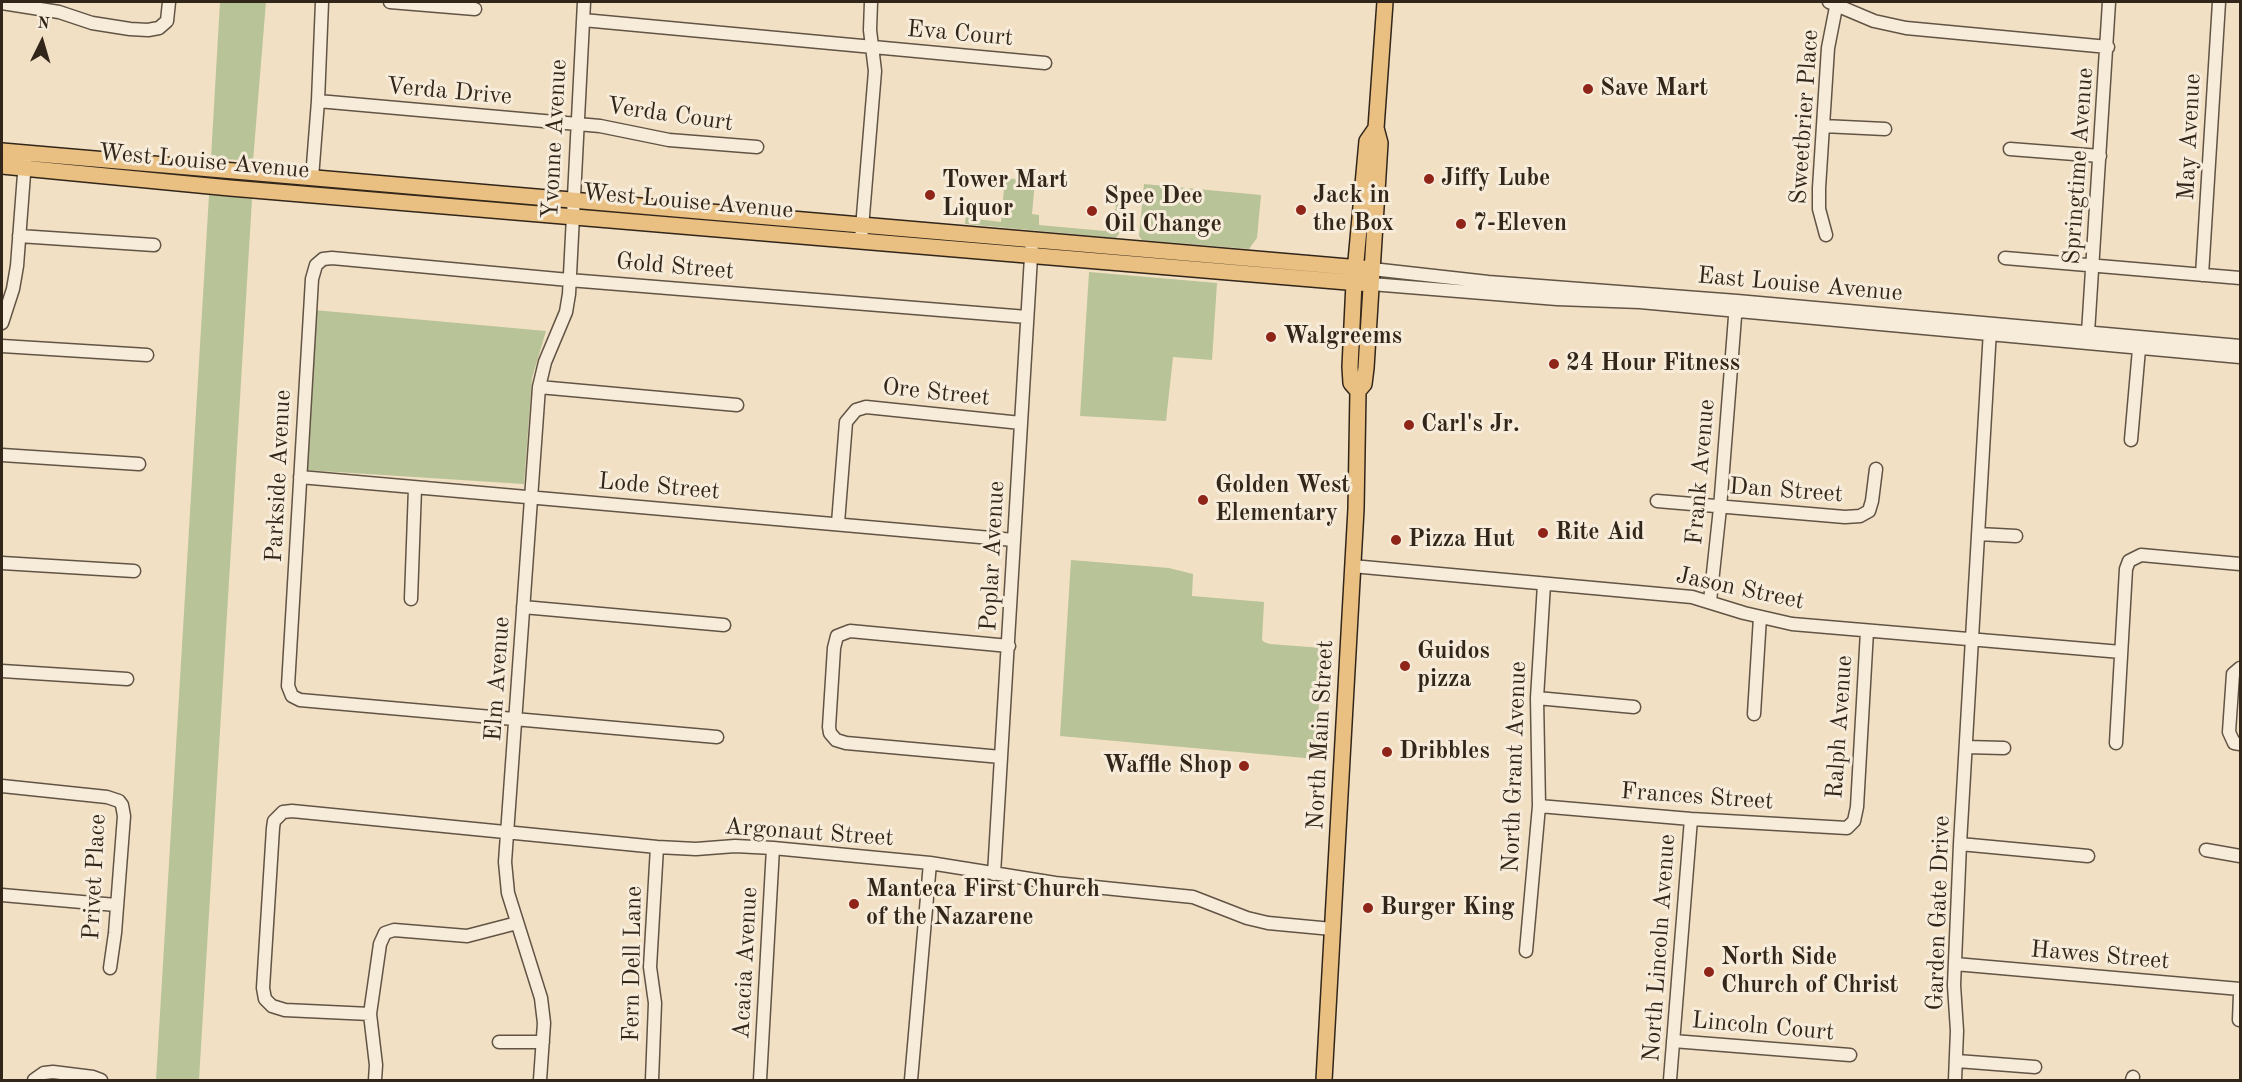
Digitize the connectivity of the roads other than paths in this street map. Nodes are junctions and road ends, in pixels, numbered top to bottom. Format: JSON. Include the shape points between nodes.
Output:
{"nodes":[{"id":1,"x":170,"y":2,"type":"edge"},
{"id":2,"x":322,"y":2,"type":"edge"},
{"id":3,"x":390,"y":2,"type":"edge"},
{"id":4,"x":584,"y":2,"type":"edge"},
{"id":5,"x":871,"y":2,"type":"edge"},
{"id":6,"x":1385,"y":2,"type":"edge"},
{"id":7,"x":2109,"y":2,"type":"edge"},
{"id":8,"x":2219,"y":2,"type":"edge"},
{"id":9,"x":2,"y":3,"type":"edge"},
{"id":10,"x":1834,"y":3,"type":"edge"},
{"id":11,"x":59,"y":7,"type":"edge"},
{"id":12,"x":475,"y":9,"type":"dead end"},
{"id":13,"x":583,"y":20,"type":"junction"},
{"id":14,"x":872,"y":47,"type":"junction"},
{"id":15,"x":2108,"y":47,"type":"junction"},
{"id":16,"x":1045,"y":63,"type":"dead end"},
{"id":17,"x":318,"y":101,"type":"junction"},
{"id":18,"x":577,"y":124,"type":"junction"},
{"id":19,"x":1822,"y":126,"type":"junction"},
{"id":20,"x":1376,"y":128,"type":"junction"},
{"id":21,"x":1885,"y":129,"type":"dead end"},
{"id":22,"x":757,"y":147,"type":"dead end"},
{"id":23,"x":2010,"y":149,"type":"dead end"},
{"id":24,"x":2,"y":151,"type":"edge"},
{"id":25,"x":2100,"y":156,"type":"junction"},
{"id":26,"x":25,"y":160,"type":"junction"},
{"id":27,"x":2,"y":166,"type":"edge"},
{"id":28,"x":312,"y":178,"type":"junction"},
{"id":29,"x":573,"y":208,"type":"junction"},
{"id":30,"x":862,"y":232,"type":"junction"},
{"id":31,"x":1826,"y":235,"type":"dead end"},
{"id":32,"x":19,"y":236,"type":"junction"},
{"id":33,"x":154,"y":245,"type":"dead end"},
{"id":34,"x":1031,"y":247,"type":"junction"},
{"id":35,"x":2005,"y":258,"type":"dead end"},
{"id":36,"x":321,"y":261,"type":"joint"},
{"id":37,"x":2093,"y":265,"type":"junction"},
{"id":38,"x":1354,"y":275,"type":"junction"},
{"id":39,"x":2202,"y":275,"type":"junction"},
{"id":40,"x":1372,"y":277,"type":"junction"},
{"id":41,"x":2241,"y":278,"type":"edge"},
{"id":42,"x":569,"y":280,"type":"junction"},
{"id":43,"x":1736,"y":306,"type":"junction"},
{"id":44,"x":1027,"y":317,"type":"junction"},
{"id":45,"x":2,"y":323,"type":"edge"},
{"id":46,"x":1990,"y":330,"type":"junction"},
{"id":47,"x":2088,"y":333,"type":"junction"},
{"id":48,"x":2,"y":346,"type":"edge"},
{"id":49,"x":2241,"y":346,"type":"edge"},
{"id":50,"x":2139,"y":349,"type":"junction"},
{"id":51,"x":147,"y":355,"type":"dead end"},
{"id":52,"x":2241,"y":357,"type":"edge"},
{"id":53,"x":539,"y":387,"type":"junction"},
{"id":54,"x":1358,"y":391,"type":"junction"},
{"id":55,"x":737,"y":405,"type":"dead end"},
{"id":56,"x":1021,"y":423,"type":"junction"},
{"id":57,"x":2131,"y":440,"type":"dead end"},
{"id":58,"x":2,"y":455,"type":"edge"},
{"id":59,"x":139,"y":464,"type":"dead end"},
{"id":60,"x":1876,"y":469,"type":"dead end"},
{"id":61,"x":300,"y":477,"type":"junction"},
{"id":62,"x":415,"y":488,"type":"junction"},
{"id":63,"x":530,"y":497,"type":"junction"},
{"id":64,"x":1657,"y":501,"type":"dead end"},
{"id":65,"x":1720,"y":508,"type":"junction"},
{"id":66,"x":838,"y":523,"type":"junction"},
{"id":67,"x":1978,"y":534,"type":"junction"},
{"id":68,"x":2016,"y":536,"type":"dead end"},
{"id":69,"x":1014,"y":540,"type":"junction"},
{"id":70,"x":2,"y":563,"type":"edge"},
{"id":71,"x":2241,"y":564,"type":"edge"},
{"id":72,"x":1352,"y":566,"type":"junction"},
{"id":73,"x":134,"y":571,"type":"dead end"},
{"id":74,"x":1544,"y":584,"type":"junction"},
{"id":75,"x":411,"y":598,"type":"dead end"},
{"id":76,"x":1710,"y":601,"type":"junction"},
{"id":77,"x":523,"y":607,"type":"junction"},
{"id":78,"x":1760,"y":617,"type":"junction"},
{"id":79,"x":724,"y":625,"type":"dead end"},
{"id":80,"x":1868,"y":631,"type":"junction"},
{"id":81,"x":1971,"y":639,"type":"junction"},
{"id":82,"x":1009,"y":646,"type":"junction"},
{"id":83,"x":2121,"y":652,"type":"junction"},
{"id":84,"x":2241,"y":668,"type":"edge"},
{"id":85,"x":2,"y":671,"type":"edge"},
{"id":86,"x":127,"y":679,"type":"dead end"},
{"id":87,"x":1537,"y":698,"type":"junction"},
{"id":88,"x":1634,"y":707,"type":"dead end"},
{"id":89,"x":1754,"y":714,"type":"dead end"},
{"id":90,"x":517,"y":719,"type":"junction"},
{"id":91,"x":717,"y":737,"type":"dead end"},
{"id":92,"x":2116,"y":743,"type":"dead end"},
{"id":93,"x":2241,"y":744,"type":"edge"},
{"id":94,"x":1966,"y":747,"type":"junction"},
{"id":95,"x":2004,"y":748,"type":"dead end"},
{"id":96,"x":1001,"y":757,"type":"junction"},
{"id":97,"x":2,"y":786,"type":"edge"},
{"id":98,"x":1539,"y":806,"type":"junction"},
{"id":99,"x":1691,"y":819,"type":"junction"},
{"id":100,"x":1851,"y":825,"type":"joint"},
{"id":101,"x":508,"y":831,"type":"junction"},
{"id":102,"x":1960,"y":844,"type":"junction"},
{"id":103,"x":657,"y":847,"type":"junction"},
{"id":104,"x":773,"y":848,"type":"junction"},
{"id":105,"x":2206,"y":850,"type":"dead end"},
{"id":106,"x":2088,"y":855,"type":"dead end"},
{"id":107,"x":2238,"y":856,"type":"edge"},
{"id":108,"x":930,"y":863,"type":"junction"},
{"id":109,"x":994,"y":874,"type":"junction"},
{"id":110,"x":2,"y":895,"type":"edge"},
{"id":111,"x":116,"y":905,"type":"junction"},
{"id":112,"x":518,"y":922,"type":"junction"},
{"id":113,"x":1332,"y":929,"type":"junction"},
{"id":114,"x":1526,"y":951,"type":"dead end"},
{"id":115,"x":1955,"y":964,"type":"junction"},
{"id":116,"x":110,"y":968,"type":"dead end"},
{"id":117,"x":2241,"y":989,"type":"edge"},
{"id":118,"x":2241,"y":994,"type":"edge"},
{"id":119,"x":370,"y":1014,"type":"junction"},
{"id":120,"x":2239,"y":1020,"type":"dead end"},
{"id":121,"x":1673,"y":1041,"type":"junction"},
{"id":122,"x":499,"y":1042,"type":"dead end"},
{"id":123,"x":543,"y":1042,"type":"junction"},
{"id":124,"x":1850,"y":1055,"type":"dead end"},
{"id":125,"x":1957,"y":1061,"type":"junction"},
{"id":126,"x":2035,"y":1067,"type":"dead end"},
{"id":127,"x":34,"y":1080,"type":"edge"},
{"id":128,"x":101,"y":1080,"type":"edge"},
{"id":129,"x":375,"y":1080,"type":"edge"},
{"id":130,"x":540,"y":1080,"type":"edge"},
{"id":131,"x":652,"y":1080,"type":"edge"},
{"id":132,"x":760,"y":1080,"type":"edge"},
{"id":133,"x":911,"y":1080,"type":"edge"},
{"id":134,"x":1324,"y":1080,"type":"edge"},
{"id":135,"x":1670,"y":1080,"type":"edge"},
{"id":136,"x":1955,"y":1080,"type":"edge"}],
"edges":[{"from":1,"to":11,"type":"street","via":[[167,21],[159,28],[130,29],[92,23]]},
{"from":2,"to":17,"type":"street"},
{"from":3,"to":12,"type":"street"},
{"from":4,"to":13,"type":"street","name":"Yvonne Avenue"},
{"from":5,"to":14,"type":"street"},
{"from":6,"to":20,"type":"main road","name":"North Main Street"},
{"from":7,"to":15,"type":"street","name":"Springtime Avenue"},
{"from":8,"to":39,"type":"street","name":"May Avenue"},
{"from":9,"to":11,"type":"street"},
{"from":10,"to":15,"type":"street","via":[[1874,21],[1905,28]]},
{"from":10,"to":19,"type":"street","name":"Sweetbrier Place"},
{"from":13,"to":14,"type":"street","name":"Eva Court"},
{"from":13,"to":18,"type":"street","name":"Yvonne Avenue"},
{"from":14,"to":16,"type":"street","name":"Eva Court"},
{"from":14,"to":30,"type":"street","via":[[875,71]]},
{"from":15,"to":25,"type":"street","name":"Springtime Avenue"},
{"from":17,"to":18,"type":"street","name":"Verda Drive"},
{"from":17,"to":28,"type":"street"},
{"from":18,"to":22,"type":"street","name":"Verda Court","via":[[669,140]]},
{"from":18,"to":29,"type":"street","name":"Yvonne Avenue"},
{"from":19,"to":21,"type":"street"},
{"from":19,"to":31,"type":"street","name":"Sweetbrier Place","via":[[1819,209]]},
{"from":20,"to":38,"type":"main road","name":"North Main Street","via":[[1367,141]]},
{"from":20,"to":40,"type":"main road","name":"North Main Street","via":[[1380,143]]},
{"from":23,"to":25,"type":"street"},
{"from":24,"to":26,"type":"main road","name":"West Louise Avenue"},
{"from":25,"to":37,"type":"street","name":"Springtime Avenue"},
{"from":26,"to":27,"type":"main road","name":"West Louise Avenue"},
{"from":26,"to":28,"type":"main road","name":"West Louise Avenue"},
{"from":26,"to":29,"type":"main road","name":"West Louise Avenue","via":[[230,188]]},
{"from":26,"to":32,"type":"street"},
{"from":28,"to":29,"type":"main road","name":"West Louise Avenue"},
{"from":29,"to":30,"type":"main road","name":"West Louise Avenue"},
{"from":29,"to":42,"type":"street","name":"Yvonne Avenue"},
{"from":30,"to":34,"type":"main road","name":"West Louise Avenue"},
{"from":32,"to":33,"type":"street"},
{"from":32,"to":45,"type":"street","via":[[13,289]]},
{"from":34,"to":38,"type":"main road","name":"West Louise Avenue"},
{"from":34,"to":44,"type":"street","name":"Poplar Avenue"},
{"from":35,"to":37,"type":"street"},
{"from":36,"to":42,"type":"street","name":"Gold Street","via":[[332,258]]},
{"from":36,"to":61,"type":"street","name":"Parkside Avenue","via":[[312,279]]},
{"from":37,"to":39,"type":"street"},
{"from":37,"to":47,"type":"street","name":"Springtime Avenue"},
{"from":38,"to":40,"type":"main road","name":"East Louise Avenue"},
{"from":38,"to":54,"type":"main road","name":"North Main Street","via":[[1351,383]]},
{"from":39,"to":41,"type":"street"},
{"from":40,"to":43,"type":"street","name":"East Louise Avenue","via":[[1488,282]]},
{"from":40,"to":54,"type":"main road","name":"North Main Street","via":[[1364,384]]},
{"from":42,"to":44,"type":"street","name":"Gold Street"},
{"from":42,"to":53,"type":"street","name":"Elm Avenue","via":[[566,312]]},
{"from":43,"to":46,"type":"street","name":"East Louise Avenue"},
{"from":43,"to":65,"type":"street","name":"Frank Avenue"},
{"from":44,"to":56,"type":"street","name":"Poplar Avenue"},
{"from":46,"to":47,"type":"street","name":"East Louise Avenue"},
{"from":46,"to":50,"type":"street","name":"East Louise Avenue"},
{"from":46,"to":67,"type":"street","name":"Garden Gate Drive"},
{"from":47,"to":49,"type":"street","name":"East Louise Avenue"},
{"from":48,"to":51,"type":"street"},
{"from":50,"to":52,"type":"street","name":"East Louise Avenue"},
{"from":50,"to":57,"type":"street"},
{"from":53,"to":55,"type":"street"},
{"from":53,"to":63,"type":"street","name":"Elm Avenue"},
{"from":54,"to":72,"type":"main road","name":"North Main Street"},
{"from":56,"to":66,"type":"street","name":"Ore Street","via":[[866,407],[856,410],[846,422]]},
{"from":56,"to":69,"type":"street","name":"Poplar Avenue"},
{"from":58,"to":59,"type":"street"},
{"from":60,"to":65,"type":"street","name":"Dan Street","via":[[1869,511],[1860,516]]},
{"from":61,"to":62,"type":"street","name":"Lode Street"},
{"from":61,"to":90,"type":"street","name":"Parkside Avenue","via":[[288,686],[292,696],[300,700]]},
{"from":62,"to":63,"type":"street","name":"Lode Street"},
{"from":62,"to":75,"type":"street"},
{"from":63,"to":66,"type":"street","name":"Lode Street"},
{"from":63,"to":77,"type":"street","name":"Elm Avenue"},
{"from":64,"to":65,"type":"street","name":"Dan Street"},
{"from":65,"to":76,"type":"street","name":"Frank Avenue"},
{"from":66,"to":69,"type":"street","name":"Lode Street"},
{"from":67,"to":68,"type":"street"},
{"from":67,"to":81,"type":"street","name":"Garden Gate Drive"},
{"from":69,"to":82,"type":"street","name":"Poplar Avenue"},
{"from":70,"to":73,"type":"street"},
{"from":71,"to":83,"type":"street","via":[[2141,555],[2129,561]]},
{"from":72,"to":74,"type":"street","name":"Jason Street"},
{"from":72,"to":113,"type":"main road","name":"North Main Street"},
{"from":74,"to":76,"type":"street","name":"Jason Street"},
{"from":74,"to":87,"type":"street","name":"North Grant Avenue"},
{"from":76,"to":78,"type":"street","name":"Jason Street"},
{"from":77,"to":79,"type":"street"},
{"from":77,"to":90,"type":"street","name":"Elm Avenue"},
{"from":78,"to":80,"type":"street","name":"Jason Street"},
{"from":78,"to":89,"type":"street"},
{"from":80,"to":81,"type":"street","name":"Jason Street"},
{"from":80,"to":100,"type":"street","name":"Ralph Avenue","via":[[1857,807]]},
{"from":81,"to":83,"type":"street","name":"Jason Street"},
{"from":81,"to":94,"type":"street","name":"Garden Gate Drive"},
{"from":82,"to":96,"type":"street","name":"Poplar Avenue"},
{"from":82,"to":96,"type":"street","via":[[850,631],[837,636],[834,648],[829,727],[836,740]]},
{"from":83,"to":92,"type":"street"},
{"from":84,"to":93,"type":"street","via":[[2233,674],[2229,732],[2234,743]]},
{"from":85,"to":86,"type":"street"},
{"from":87,"to":88,"type":"street"},
{"from":87,"to":98,"type":"street","name":"North Grant Avenue"},
{"from":90,"to":91,"type":"street"},
{"from":90,"to":101,"type":"street","name":"Elm Avenue"},
{"from":94,"to":95,"type":"street"},
{"from":94,"to":102,"type":"street","name":"Garden Gate Drive"},
{"from":96,"to":109,"type":"street","name":"Poplar Avenue"},
{"from":97,"to":111,"type":"street","name":"Privet Place","via":[[107,796],[119,801],[123,816]]},
{"from":98,"to":99,"type":"street","name":"Frances Street"},
{"from":98,"to":114,"type":"street","name":"North Grant Avenue"},
{"from":99,"to":100,"type":"street","name":"Frances Street","via":[[1841,829]]},
{"from":99,"to":121,"type":"street","name":"North Lincoln Avenue"},
{"from":101,"to":103,"type":"street","name":"Argonaut Street"},
{"from":101,"to":112,"type":"street","name":"Elm Avenue","via":[[505,871]]},
{"from":101,"to":119,"type":"street","name":"Argonaut Street","via":[[292,812],[279,815],[274,821],[263,988],[268,1004],[285,1010]]},
{"from":102,"to":106,"type":"street"},
{"from":102,"to":115,"type":"street","name":"Garden Gate Drive"},
{"from":103,"to":104,"type":"street","name":"Argonaut Street"},
{"from":103,"to":131,"type":"street","name":"Fern Dell Lane","via":[[650,967],[655,1003]]},
{"from":104,"to":108,"type":"street","name":"Argonaut Street"},
{"from":104,"to":132,"type":"street","name":"Acacia Avenue"},
{"from":105,"to":107,"type":"street"},
{"from":108,"to":109,"type":"street","name":"Argonaut Street"},
{"from":108,"to":133,"type":"street"},
{"from":109,"to":113,"type":"street","name":"Argonaut Street","via":[[1194,897],[1268,923]]},
{"from":110,"to":111,"type":"street"},
{"from":111,"to":116,"type":"street","name":"Privet Place"},
{"from":112,"to":119,"type":"street","via":[[467,936],[398,930],[385,933]]},
{"from":112,"to":123,"type":"street","name":"Elm Avenue","via":[[541,998]]},
{"from":113,"to":134,"type":"main road","name":"North Main Street"},
{"from":115,"to":117,"type":"street","name":"Hawes Street"},
{"from":115,"to":125,"type":"street","name":"Garden Gate Drive"},
{"from":118,"to":120,"type":"street"},
{"from":119,"to":129,"type":"street"},
{"from":121,"to":124,"type":"street","name":"Lincoln Court"},
{"from":121,"to":135,"type":"street","name":"North Lincoln Avenue"},
{"from":122,"to":123,"type":"street"},
{"from":123,"to":130,"type":"street","name":"Elm Avenue"},
{"from":125,"to":126,"type":"street"},
{"from":125,"to":136,"type":"street","name":"Garden Gate Drive"},
{"from":127,"to":128,"type":"street","via":[[52,1072]]}]}
